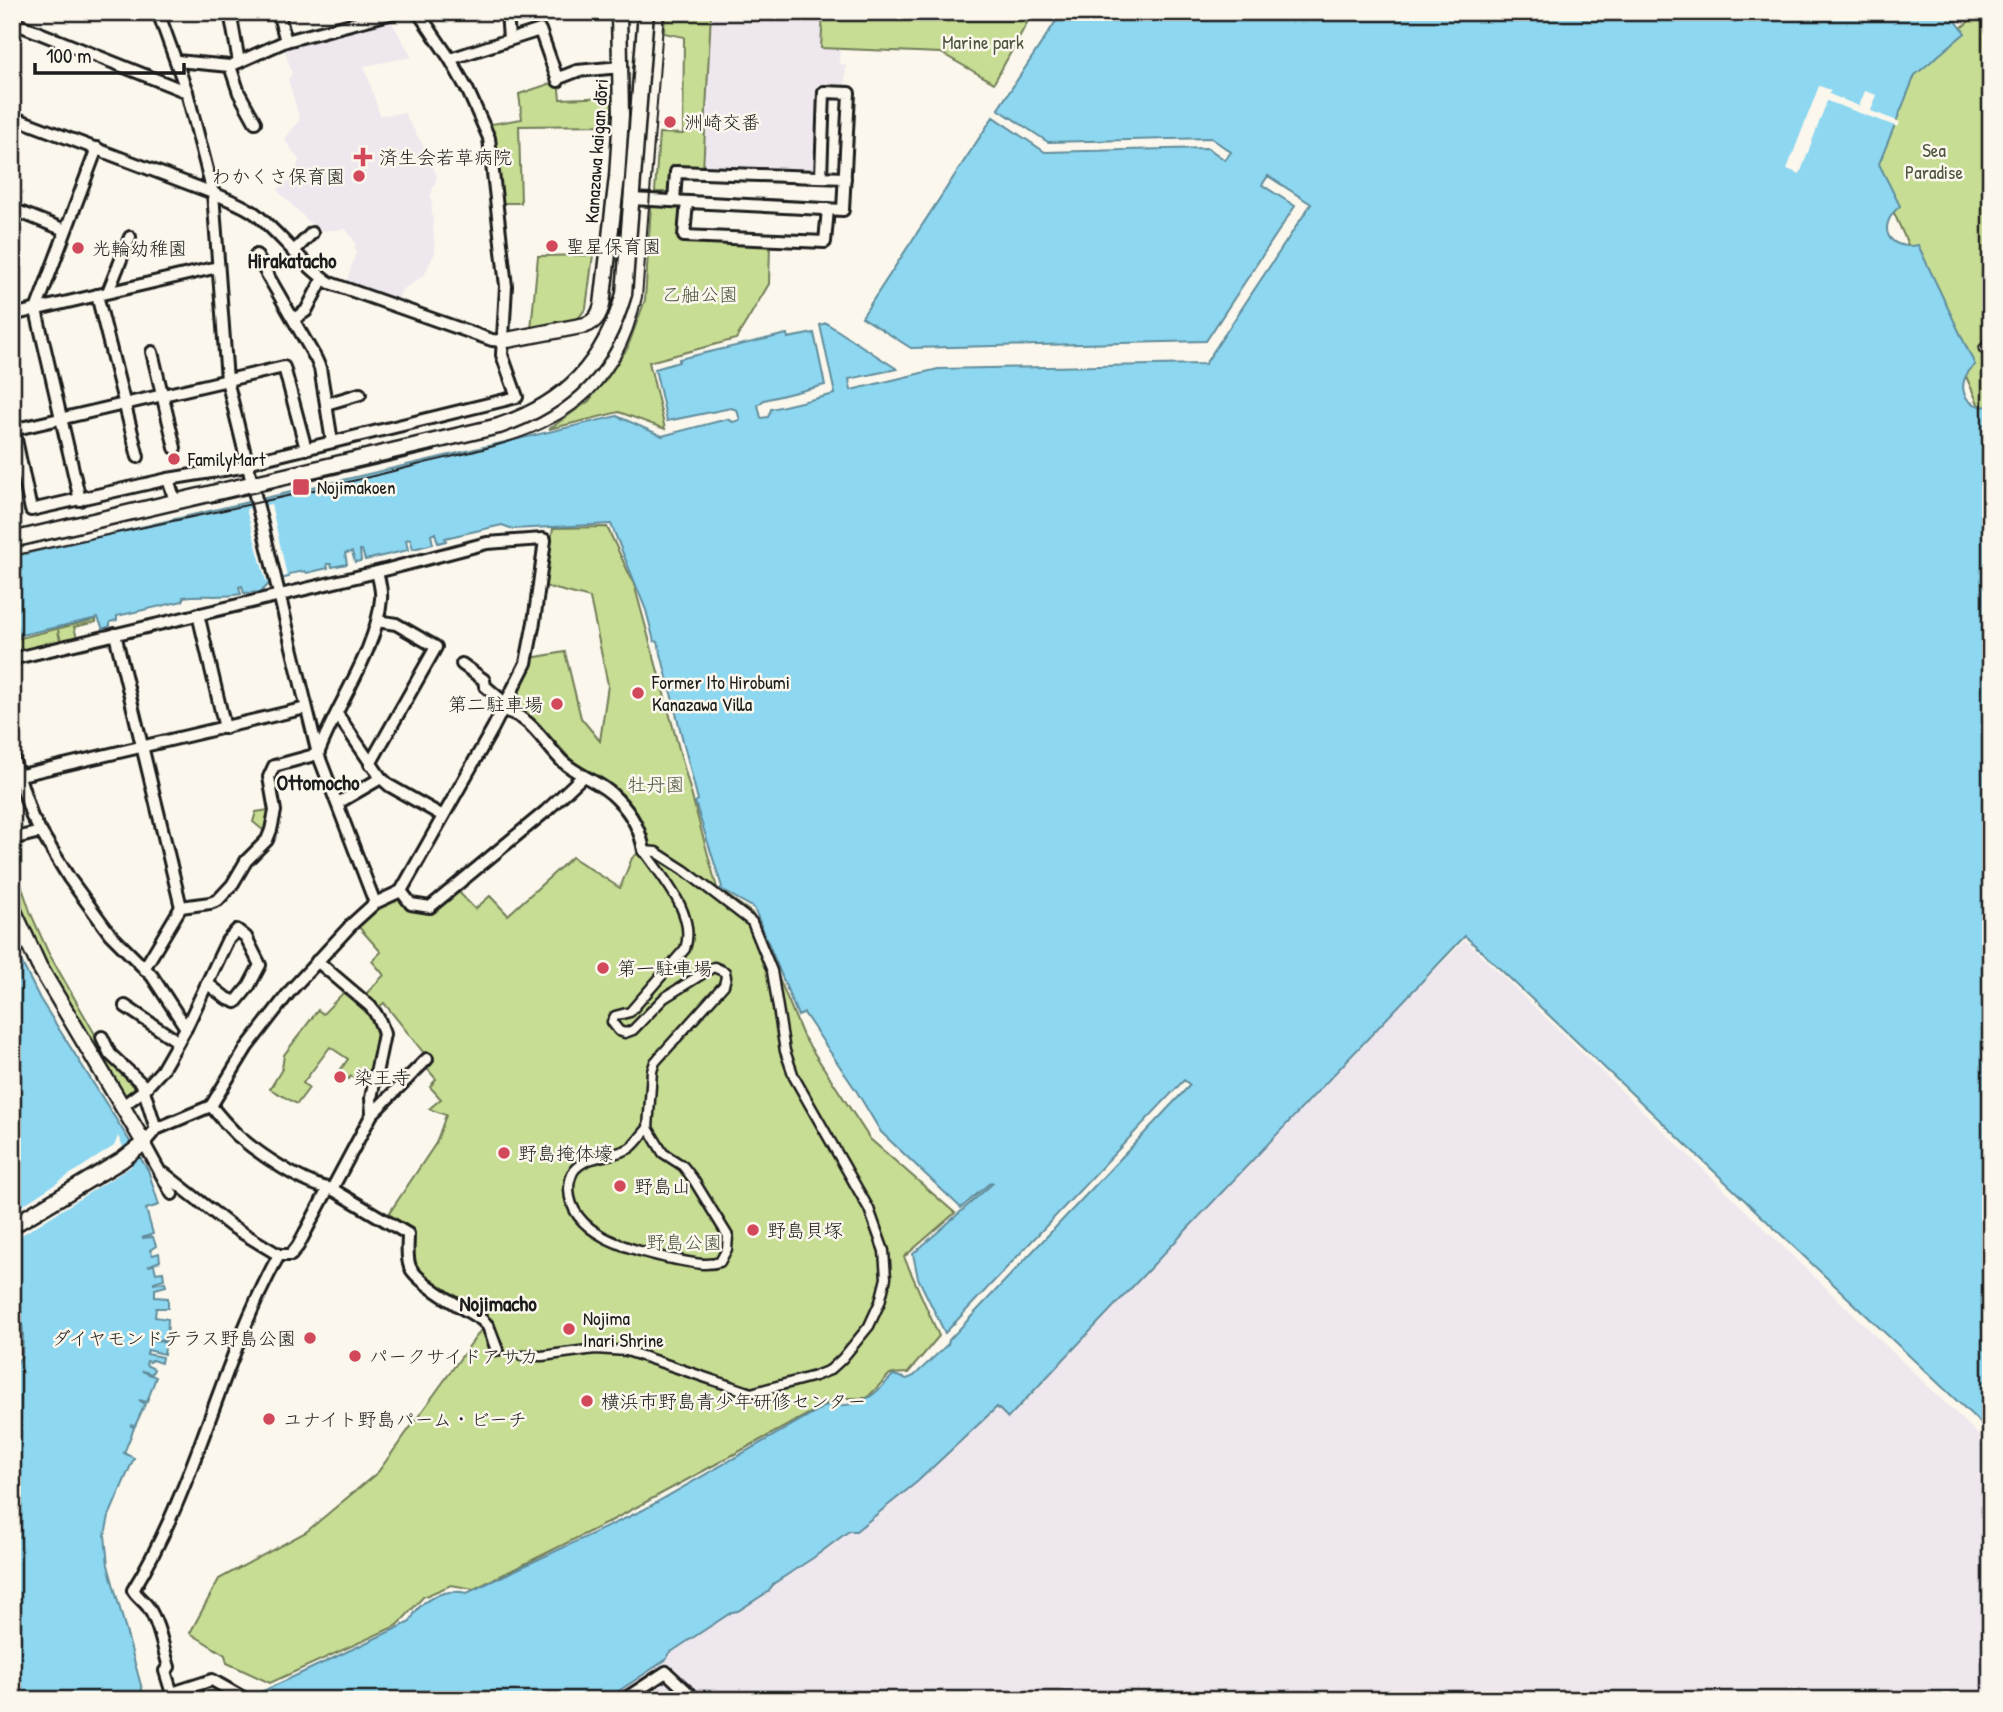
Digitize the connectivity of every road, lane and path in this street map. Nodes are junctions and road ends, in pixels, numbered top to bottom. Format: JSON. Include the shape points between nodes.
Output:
{"nodes":[{"id":1,"x":158,"y":12,"type":"edge"},
{"id":2,"x":230,"y":12,"type":"edge"},
{"id":3,"x":278,"y":12,"type":"edge"},
{"id":4,"x":397,"y":12,"type":"edge"},
{"id":5,"x":418,"y":12,"type":"edge"},
{"id":6,"x":507,"y":12,"type":"edge"},
{"id":7,"x":619,"y":12,"type":"edge"},
{"id":8,"x":646,"y":12,"type":"edge"},
{"id":9,"x":367,"y":16,"type":"edge"},
{"id":10,"x":12,"y":22,"type":"edge"},
{"id":11,"x":509,"y":39,"type":"junction"},
{"id":12,"x":286,"y":41,"type":"junction"},
{"id":13,"x":450,"y":59,"type":"junction"},
{"id":14,"x":177,"y":61,"type":"junction"},
{"id":15,"x":234,"y":64,"type":"junction"},
{"id":16,"x":621,"y":67,"type":"junction"},
{"id":17,"x":187,"y":92,"type":"junction"},
{"id":18,"x":12,"y":117,"type":"edge"},
{"id":19,"x":255,"y":122,"type":"dead end"},
{"id":20,"x":822,"y":136,"type":"junction"},
{"id":21,"x":847,"y":138,"type":"junction"},
{"id":22,"x":97,"y":148,"type":"junction"},
{"id":23,"x":821,"y":177,"type":"junction"},
{"id":24,"x":845,"y":178,"type":"junction"},
{"id":25,"x":213,"y":193,"type":"junction"},
{"id":26,"x":631,"y":199,"type":"junction"},
{"id":27,"x":674,"y":201,"type":"junction"},
{"id":28,"x":687,"y":202,"type":"junction"},
{"id":29,"x":12,"y":209,"type":"edge"},
{"id":30,"x":828,"y":209,"type":"junction"},
{"id":31,"x":65,"y":230,"type":"junction"},
{"id":32,"x":312,"y":233,"type":"dead end"},
{"id":33,"x":130,"y":237,"type":"dead end"},
{"id":34,"x":293,"y":252,"type":"junction"},
{"id":35,"x":256,"y":255,"type":"dead end"},
{"id":36,"x":218,"y":267,"type":"junction"},
{"id":37,"x":323,"y":278,"type":"junction"},
{"id":38,"x":103,"y":294,"type":"junction"},
{"id":39,"x":36,"y":310,"type":"junction"},
{"id":40,"x":12,"y":315,"type":"edge"},
{"id":41,"x":294,"y":319,"type":"junction"},
{"id":42,"x":502,"y":341,"type":"junction"},
{"id":43,"x":152,"y":352,"type":"dead end"},
{"id":44,"x":227,"y":380,"type":"junction"},
{"id":45,"x":163,"y":394,"type":"junction"},
{"id":46,"x":360,"y":394,"type":"dead end"},
{"id":47,"x":125,"y":403,"type":"junction"},
{"id":48,"x":326,"y":404,"type":"junction"},
{"id":49,"x":62,"y":418,"type":"junction"},
{"id":50,"x":13,"y":430,"type":"edge"},
{"id":51,"x":332,"y":442,"type":"junction"},
{"id":52,"x":175,"y":448,"type":"dead end"},
{"id":53,"x":306,"y":449,"type":"junction"},
{"id":54,"x":138,"y":457,"type":"dead end"},
{"id":55,"x":248,"y":464,"type":"junction"},
{"id":56,"x":168,"y":479,"type":"junction"},
{"id":57,"x":252,"y":484,"type":"junction"},
{"id":58,"x":80,"y":500,"type":"junction"},
{"id":59,"x":174,"y":501,"type":"junction"},
{"id":60,"x":12,"y":540,"type":"edge"},
{"id":61,"x":377,"y":572,"type":"junction"},
{"id":62,"x":281,"y":595,"type":"junction"},
{"id":63,"x":198,"y":614,"type":"junction"},
{"id":64,"x":377,"y":621,"type":"junction"},
{"id":65,"x":115,"y":634,"type":"junction"},
{"id":66,"x":12,"y":659,"type":"edge"},
{"id":67,"x":462,"y":664,"type":"dead end"},
{"id":68,"x":504,"y":707,"type":"junction"},
{"id":69,"x":306,"y":708,"type":"junction"},
{"id":70,"x":337,"y":714,"type":"junction"},
{"id":71,"x":225,"y":728,"type":"junction"},
{"id":72,"x":141,"y":747,"type":"junction"},
{"id":73,"x":317,"y":754,"type":"junction"},
{"id":74,"x":12,"y":755,"type":"edge"},
{"id":75,"x":370,"y":764,"type":"junction"},
{"id":76,"x":17,"y":776,"type":"junction"},
{"id":77,"x":582,"y":777,"type":"junction"},
{"id":78,"x":381,"y":778,"type":"junction"},
{"id":79,"x":338,"y":803,"type":"junction"},
{"id":80,"x":443,"y":816,"type":"junction"},
{"id":81,"x":40,"y":831,"type":"junction"},
{"id":82,"x":12,"y":839,"type":"edge"},
{"id":83,"x":644,"y":852,"type":"junction"},
{"id":84,"x":401,"y":891,"type":"junction"},
{"id":85,"x":375,"y":903,"type":"junction"},
{"id":86,"x":12,"y":907,"type":"edge"},
{"id":87,"x":181,"y":907,"type":"junction"},
{"id":88,"x":317,"y":961,"type":"junction"},
{"id":89,"x":144,"y":969,"type":"junction"},
{"id":90,"x":208,"y":984,"type":"junction"},
{"id":91,"x":125,"y":1006,"type":"dead end"},
{"id":92,"x":186,"y":1028,"type":"junction"},
{"id":93,"x":102,"y":1037,"type":"dead end"},
{"id":94,"x":177,"y":1041,"type":"junction"},
{"id":95,"x":427,"y":1059,"type":"dead end"},
{"id":96,"x":144,"y":1090,"type":"junction"},
{"id":97,"x":124,"y":1105,"type":"junction"},
{"id":98,"x":211,"y":1106,"type":"junction"},
{"id":99,"x":372,"y":1114,"type":"junction"},
{"id":100,"x":156,"y":1129,"type":"junction"},
{"id":101,"x":648,"y":1129,"type":"junction"},
{"id":102,"x":144,"y":1143,"type":"junction"},
{"id":103,"x":162,"y":1172,"type":"junction"},
{"id":104,"x":330,"y":1189,"type":"junction"},
{"id":105,"x":172,"y":1194,"type":"dead end"},
{"id":106,"x":12,"y":1226,"type":"edge"},
{"id":107,"x":279,"y":1255,"type":"junction"},
{"id":108,"x":497,"y":1350,"type":"dead end"},
{"id":109,"x":522,"y":1356,"type":"dead end"},
{"id":110,"x":173,"y":1696,"type":"edge"},
{"id":111,"x":245,"y":1699,"type":"edge"},
{"id":112,"x":623,"y":1700,"type":"edge"},
{"id":113,"x":696,"y":1700,"type":"edge"}],
"edges":[{"from":1,"to":14,"type":"street"},
{"from":2,"to":15,"type":"street"},
{"from":3,"to":12,"type":"street"},
{"from":4,"to":9,"type":"street"},
{"from":5,"to":13,"type":"street"},
{"from":6,"to":11,"type":"street"},
{"from":7,"to":16,"type":"street","name":"Kanazawa kaigan dōri"},
{"from":8,"to":26,"type":"street"},
{"from":9,"to":12,"type":"street"},
{"from":10,"to":17,"type":"street"},
{"from":11,"to":13,"type":"street"},
{"from":11,"to":16,"type":"street","via":[[540,30],[558,80],[577,71]]},
{"from":12,"to":15,"type":"street"},
{"from":13,"to":42,"type":"street","via":[[489,138],[506,286]]},
{"from":14,"to":15,"type":"street"},
{"from":14,"to":17,"type":"street"},
{"from":15,"to":19,"type":"street","via":[[239,93]]},
{"from":16,"to":42,"type":"street","name":"Kanazawa kaigan dōri","via":[[617,177],[598,316],[586,325]]},
{"from":17,"to":25,"type":"street"},
{"from":18,"to":22,"type":"street"},
{"from":20,"to":21,"type":"street"},
{"from":20,"to":21,"type":"street","via":[[824,92],[849,93]]},
{"from":20,"to":23,"type":"street"},
{"from":21,"to":24,"type":"street"},
{"from":22,"to":25,"type":"street"},
{"from":22,"to":31,"type":"street"},
{"from":23,"to":24,"type":"street"},
{"from":23,"to":27,"type":"street","via":[[676,172]]},
{"from":24,"to":30,"type":"street","via":[[843,209]]},
{"from":25,"to":34,"type":"street","via":[[257,215]]},
{"from":25,"to":36,"type":"street"},
{"from":26,"to":27,"type":"street"},
{"from":26,"to":57,"type":"street","via":[[627,270],[617,319],[597,359],[568,389],[524,418],[499,426]]},
{"from":27,"to":28,"type":"street"},
{"from":28,"to":30,"type":"street"},
{"from":28,"to":30,"type":"street","via":[[684,236],[825,242]]},
{"from":29,"to":31,"type":"street"},
{"from":31,"to":39,"type":"street"},
{"from":32,"to":34,"type":"street"},
{"from":33,"to":38,"type":"street"},
{"from":34,"to":37,"type":"street"},
{"from":35,"to":41,"type":"street"},
{"from":36,"to":38,"type":"street"},
{"from":36,"to":44,"type":"street"},
{"from":37,"to":41,"type":"street","via":[[306,311]]},
{"from":37,"to":42,"type":"street"},
{"from":38,"to":39,"type":"street"},
{"from":38,"to":47,"type":"street"},
{"from":39,"to":40,"type":"street"},
{"from":39,"to":49,"type":"street"},
{"from":41,"to":48,"type":"street","via":[[320,368]]},
{"from":42,"to":51,"type":"street","via":[[502,355],[517,397]]},
{"from":43,"to":45,"type":"street"},
{"from":44,"to":45,"type":"street"},
{"from":44,"to":53,"type":"street","via":[[284,367]]},
{"from":44,"to":55,"type":"street"},
{"from":45,"to":47,"type":"street"},
{"from":45,"to":52,"type":"street"},
{"from":46,"to":48,"type":"street"},
{"from":47,"to":49,"type":"street"},
{"from":47,"to":54,"type":"street"},
{"from":48,"to":51,"type":"street"},
{"from":49,"to":50,"type":"street"},
{"from":49,"to":58,"type":"street"},
{"from":50,"to":58,"type":"street","via":[[31,510]]},
{"from":51,"to":53,"type":"street"},
{"from":53,"to":55,"type":"street"},
{"from":55,"to":56,"type":"street"},
{"from":55,"to":57,"type":"street"},
{"from":56,"to":58,"type":"street"},
{"from":56,"to":59,"type":"street"},
{"from":57,"to":59,"type":"street"},
{"from":57,"to":62,"type":"street"},
{"from":59,"to":60,"type":"street"},
{"from":61,"to":62,"type":"street"},
{"from":61,"to":64,"type":"street","via":[[381,594]]},
{"from":61,"to":68,"type":"street","via":[[487,543],[545,540],[526,663]]},
{"from":62,"to":63,"type":"street"},
{"from":62,"to":69,"type":"street"},
{"from":63,"to":65,"type":"street"},
{"from":63,"to":71,"type":"street"},
{"from":64,"to":70,"type":"street"},
{"from":64,"to":75,"type":"street","via":[[396,624],[436,647]]},
{"from":65,"to":66,"type":"street"},
{"from":65,"to":72,"type":"street"},
{"from":67,"to":68,"type":"street","via":[[484,680]]},
{"from":68,"to":77,"type":"street","via":[[534,727]]},
{"from":68,"to":80,"type":"street"},
{"from":69,"to":71,"type":"street"},
{"from":69,"to":73,"type":"street"},
{"from":70,"to":73,"type":"street"},
{"from":70,"to":75,"type":"street"},
{"from":71,"to":72,"type":"street"},
{"from":72,"to":76,"type":"street"},
{"from":72,"to":87,"type":"street"},
{"from":73,"to":79,"type":"street"},
{"from":73,"to":87,"type":"street","via":[[274,766],[269,777],[275,811],[267,839],[218,900]]},
{"from":74,"to":76,"type":"street"},
{"from":75,"to":78,"type":"street"},
{"from":76,"to":81,"type":"street"},
{"from":77,"to":83,"type":"street","via":[[609,792],[626,809],[642,837]]},
{"from":77,"to":84,"type":"street","via":[[430,907],[411,904]]},
{"from":78,"to":79,"type":"street"},
{"from":78,"to":80,"type":"street"},
{"from":79,"to":85,"type":"street"},
{"from":80,"to":84,"type":"street"},
{"from":81,"to":82,"type":"street"},
{"from":81,"to":89,"type":"street","via":[[94,913]]},
{"from":83,"to":101,"type":"street","via":[[683,913],[689,938],[685,949],[630,1012],[613,1018],[613,1027],[625,1033],[633,1030],[664,998],[714,967],[726,976],[724,985],[655,1062]]},
{"from":83,"to":109,"type":"street","via":[[656,852],[684,870],[752,922],[772,971],[785,1051],[794,1077],[869,1209],[884,1251],[886,1278],[869,1326],[830,1370],[751,1393],[627,1351],[595,1349]]},
{"from":84,"to":85,"type":"street"},
{"from":85,"to":88,"type":"street"},
{"from":86,"to":97,"type":"street","via":[[39,966]]},
{"from":87,"to":89,"type":"street"},
{"from":88,"to":98,"type":"street","via":[[271,1014]]},
{"from":88,"to":99,"type":"street","via":[[370,1006],[381,1024],[384,1034]]},
{"from":89,"to":92,"type":"street"},
{"from":90,"to":90,"type":"street","via":[[227,941],[237,930],[246,937],[260,965],[249,986],[236,1002]]},
{"from":90,"to":92,"type":"street"},
{"from":91,"to":94,"type":"street"},
{"from":92,"to":94,"type":"street"},
{"from":93,"to":96,"type":"street","via":[[110,1054]]},
{"from":94,"to":96,"type":"street","via":[[162,1070]]},
{"from":95,"to":99,"type":"street"},
{"from":96,"to":97,"type":"street"},
{"from":96,"to":100,"type":"street"},
{"from":97,"to":102,"type":"street"},
{"from":98,"to":100,"type":"street"},
{"from":98,"to":104,"type":"street","via":[[237,1135],[269,1158],[318,1187]]},
{"from":99,"to":104,"type":"street"},
{"from":100,"to":102,"type":"street"},
{"from":101,"to":101,"type":"street","via":[[663,1153],[693,1179],[729,1236],[720,1262],[695,1264],[629,1249],[593,1230],[569,1201],[574,1170],[631,1147]]},
{"from":102,"to":103,"type":"street"},
{"from":102,"to":106,"type":"street"},
{"from":103,"to":105,"type":"street"},
{"from":103,"to":107,"type":"street","via":[[231,1226]]},
{"from":104,"to":107,"type":"street","via":[[298,1246],[290,1255]]},
{"from":104,"to":108,"type":"street","via":[[408,1234],[412,1271],[482,1320]]},
{"from":107,"to":110,"type":"street","via":[[150,1563],[133,1590],[153,1618]]},
{"from":110,"to":111,"type":"street","via":[[212,1680]]},
{"from":112,"to":113,"type":"street","via":[[666,1672]]}]}
